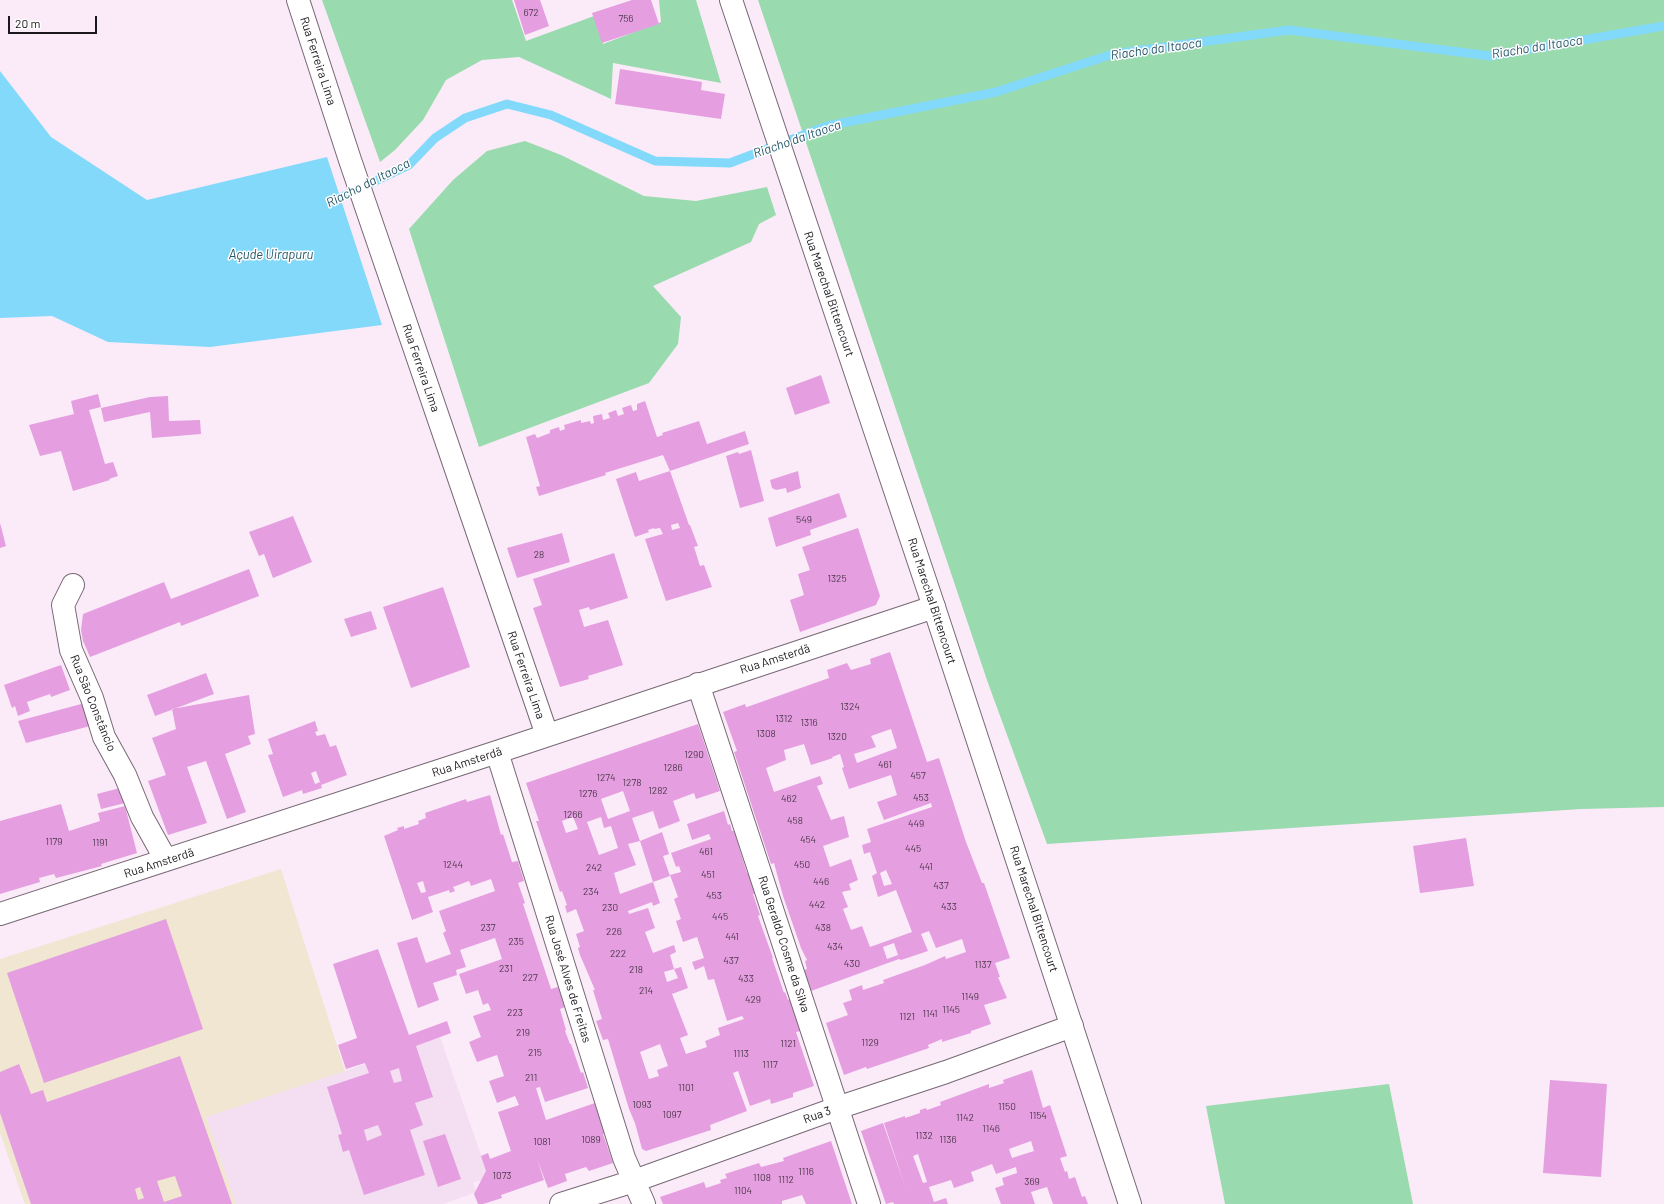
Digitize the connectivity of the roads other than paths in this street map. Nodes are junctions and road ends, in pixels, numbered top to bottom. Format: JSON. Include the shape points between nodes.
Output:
{"nodes":[{"id":1,"x":298,"y":0,"type":"edge"},
{"id":2,"x":731,"y":0,"type":"edge"},
{"id":3,"x":73,"y":585,"type":"dead end"},
{"id":4,"x":934,"y":606,"type":"junction"},
{"id":5,"x":698,"y":684,"type":"junction"},
{"id":6,"x":547,"y":735,"type":"junction"},
{"id":7,"x":497,"y":752,"type":"junction"},
{"id":8,"x":166,"y":860,"type":"junction"},
{"id":9,"x":0,"y":914,"type":"edge"},
{"id":10,"x":1072,"y":1026,"type":"junction"},
{"id":11,"x":837,"y":1108,"type":"junction"},
{"id":12,"x":634,"y":1181,"type":"junction"},
{"id":13,"x":561,"y":1204,"type":"edge"},
{"id":14,"x":644,"y":1204,"type":"edge"},
{"id":15,"x":869,"y":1204,"type":"edge"},
{"id":16,"x":1130,"y":1204,"type":"edge"}],
"edges":[{"from":1,"to":6,"type":"street","name":"Rua Ferreira Lima","via":[[350,160]]},
{"from":2,"to":4,"type":"street","name":"Rua Marechal Bittencourt"},
{"from":3,"to":8,"type":"street","name":"Rua São Constâncio","via":[[63,605],[71,650],[92,698],[104,737],[125,775],[142,817]]},
{"from":4,"to":5,"type":"street","name":"Rua Amsterdã"},
{"from":4,"to":10,"type":"street","name":"Rua Marechal Bittencourt"},
{"from":5,"to":6,"type":"street","name":"Rua Amsterdã"},
{"from":5,"to":11,"type":"street","name":"Rua Geraldo Cosme da Silva"},
{"from":6,"to":7,"type":"street","name":"Rua Amsterdã"},
{"from":7,"to":8,"type":"street","name":"Rua Amsterdã"},
{"from":7,"to":12,"type":"street","name":"Rua José Alves de Freitas","via":[[624,1158]]},
{"from":8,"to":9,"type":"street","name":"Rua Amsterdã"},
{"from":10,"to":11,"type":"street","name":"Rua 3"},
{"from":10,"to":16,"type":"street","name":"Rua Marechal Bittencourt"},
{"from":11,"to":12,"type":"street","name":"Rua 3"},
{"from":11,"to":15,"type":"street","name":"Rua Geraldo Cosme da Silva"},
{"from":12,"to":13,"type":"street","name":"Rua 3"},
{"from":12,"to":14,"type":"street","name":"Rua José Alves de Freitas"}]}
